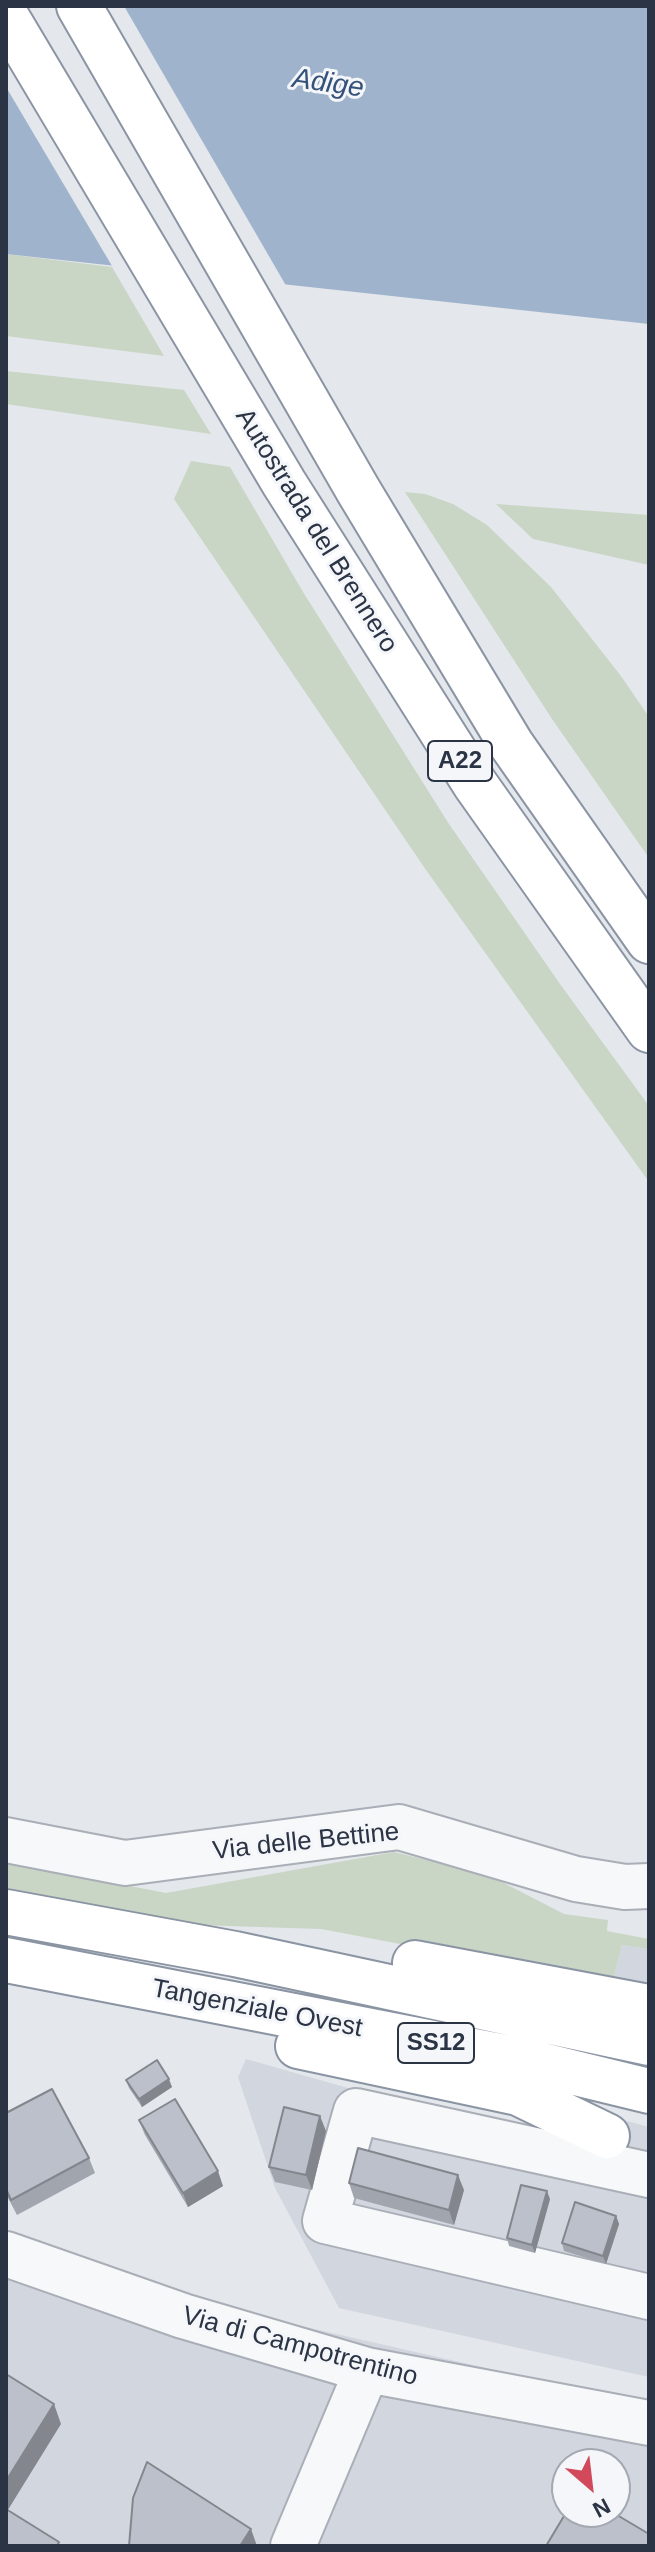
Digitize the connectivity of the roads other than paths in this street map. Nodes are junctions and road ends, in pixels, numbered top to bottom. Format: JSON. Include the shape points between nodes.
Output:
{"nodes":[{"id":1,"x":79,"y":6,"type":"edge"},
{"id":2,"x":6,"y":16,"type":"edge"},
{"id":3,"x":649,"y":941,"type":"edge"},
{"id":4,"x":649,"y":1030,"type":"edge"},
{"id":5,"x":6,"y":1840,"type":"edge"},
{"id":6,"x":649,"y":1886,"type":"edge"},
{"id":7,"x":6,"y":1912,"type":"edge"},
{"id":8,"x":235,"y":1954,"type":"junction"},
{"id":9,"x":6,"y":1960,"type":"edge"},
{"id":10,"x":221,"y":2000,"type":"junction"},
{"id":11,"x":649,"y":2007,"type":"edge"},
{"id":12,"x":649,"y":2043,"type":"edge"},
{"id":13,"x":649,"y":2091,"type":"edge"},
{"id":14,"x":607,"y":2136,"type":"joint"},
{"id":15,"x":649,"y":2164,"type":"edge"},
{"id":16,"x":649,"y":2175,"type":"edge"},
{"id":17,"x":6,"y":2254,"type":"edge"},
{"id":18,"x":649,"y":2297,"type":"edge"},
{"id":19,"x":367,"y":2370,"type":"junction"},
{"id":20,"x":649,"y":2423,"type":"edge"},
{"id":21,"x":293,"y":2546,"type":"edge"}],
"edges":[{"from":1,"to":3,"type":"highway","number":"A22","via":[[511,744]]},
{"from":2,"to":4,"type":"highway","name":"Autostrada del Brennero","number":"A22","via":[[284,483],[475,784]]},
{"from":5,"to":6,"type":"street","name":"Via delle Bettine","via":[[125,1863],[399,1827],[576,1879]]},
{"from":7,"to":8,"type":"highway","name":"Tangenziale Ovest","number":"SS12"},
{"from":8,"to":11,"type":"highway","via":[[327,1946]]},
{"from":8,"to":12,"type":"highway","name":"Tangenziale Ovest","number":"SS12"},
{"from":9,"to":10,"type":"highway","name":"Tangenziale Ovest","number":"SS12"},
{"from":10,"to":13,"type":"highway","name":"Tangenziale Ovest","number":"SS12"},
{"from":10,"to":14,"type":"highway","via":[[281,2042],[518,2093]]},
{"from":14,"to":15,"type":"street"},
{"from":16,"to":18,"type":"street","via":[[356,2111],[325,2221]]},
{"from":17,"to":19,"type":"street","name":"Via di Campotrentino","via":[[183,2316]]},
{"from":19,"to":20,"type":"street","name":"Via di Campotrentino"},
{"from":19,"to":21,"type":"street"}]}
